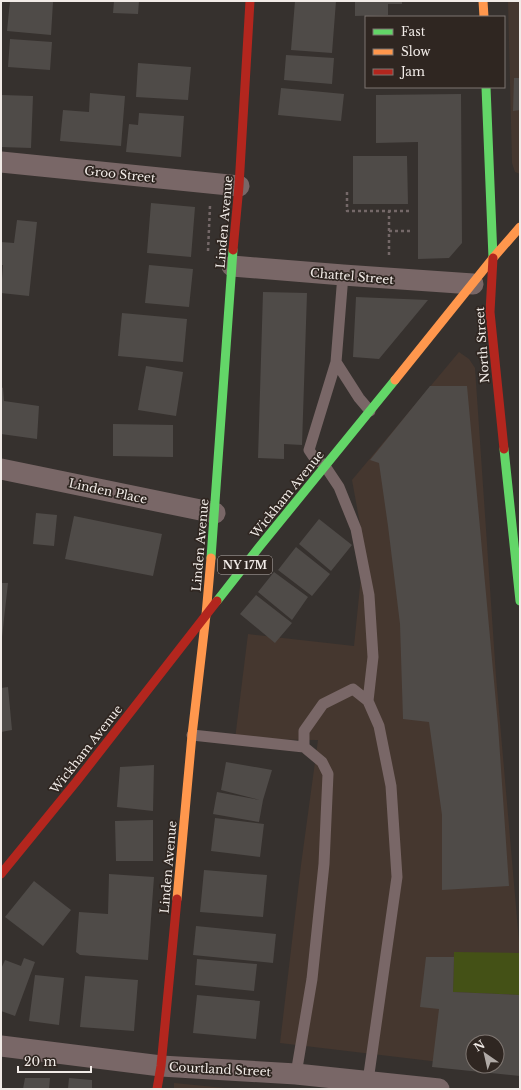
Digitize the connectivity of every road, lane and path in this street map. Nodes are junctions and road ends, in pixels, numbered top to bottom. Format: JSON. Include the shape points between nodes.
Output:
{"nodes":[{"id":1,"x":250,"y":1,"type":"edge"},
{"id":2,"x":483,"y":1,"type":"edge"},
{"id":3,"x":484,"y":16,"type":"edge"},
{"id":4,"x":486,"y":88,"type":"edge"},
{"id":5,"x":1,"y":162,"type":"edge"},
{"id":6,"x":239,"y":186,"type":"junction"},
{"id":7,"x":347,"y":192,"type":"dead end"},
{"id":8,"x":203,"y":205,"type":"dead end"},
{"id":9,"x":389,"y":211,"type":"junction"},
{"id":10,"x":409,"y":211,"type":"dead end"},
{"id":11,"x":520,"y":227,"type":"edge"},
{"id":12,"x":389,"y":231,"type":"junction"},
{"id":13,"x":410,"y":231,"type":"dead end"},
{"id":14,"x":208,"y":253,"type":"dead end"},
{"id":15,"x":493,"y":258,"type":"junction"},
{"id":16,"x":389,"y":262,"type":"dead end"},
{"id":17,"x":232,"y":266,"type":"junction"},
{"id":18,"x":343,"y":275,"type":"junction"},
{"id":19,"x":473,"y":284,"type":"junction"},
{"id":20,"x":336,"y":362,"type":"junction"},
{"id":21,"x":370,"y":411,"type":"junction"},
{"id":22,"x":325,"y":466,"type":"junction"},
{"id":23,"x":1,"y":469,"type":"edge"},
{"id":24,"x":215,"y":513,"type":"junction"},
{"id":25,"x":520,"y":596,"type":"edge"},
{"id":26,"x":520,"y":601,"type":"edge"},
{"id":27,"x":206,"y":615,"type":"junction"},
{"id":28,"x":368,"y":701,"type":"junction"},
{"id":29,"x":192,"y":735,"type":"junction"},
{"id":30,"x":304,"y":747,"type":"junction"},
{"id":31,"x":1,"y":874,"type":"edge"},
{"id":32,"x":1,"y":1046,"type":"edge"},
{"id":33,"x":161,"y":1066,"type":"junction"},
{"id":34,"x":296,"y":1074,"type":"junction"},
{"id":35,"x":368,"y":1081,"type":"junction"},
{"id":36,"x":157,"y":1089,"type":"edge"},
{"id":37,"x":439,"y":1089,"type":"edge"}],
"edges":[{"from":1,"to":6,"type":"main road","name":"Linden Avenue"},
{"from":2,"to":3,"type":"main road"},
{"from":4,"to":15,"type":"main road","name":"North Street"},
{"from":5,"to":6,"type":"street","name":"Groo Street"},
{"from":6,"to":17,"type":"main road","name":"Linden Avenue"},
{"from":7,"to":9,"type":"path","via":[[347,211]]},
{"from":8,"to":14,"type":"path","via":[[210,206]]},
{"from":9,"to":10,"type":"path"},
{"from":9,"to":12,"type":"path"},
{"from":11,"to":15,"type":"main road","name":"Wickham Avenue"},
{"from":12,"to":13,"type":"path"},
{"from":12,"to":16,"type":"path"},
{"from":15,"to":19,"type":"main road","name":"Wickham Avenue","number":"NY 17M"},
{"from":15,"to":25,"type":"main road","name":"North Street","via":[[490,312]]},
{"from":17,"to":18,"type":"street","name":"Chattel Street"},
{"from":17,"to":24,"type":"main road","name":"Linden Avenue"},
{"from":18,"to":19,"type":"street","name":"Chattel Street"},
{"from":18,"to":20,"type":"lane"},
{"from":19,"to":21,"type":"main road","name":"Wickham Avenue","number":"NY 17M"},
{"from":20,"to":21,"type":"lane"},
{"from":20,"to":22,"type":"lane","via":[[309,450]]},
{"from":21,"to":22,"type":"main road","name":"Wickham Avenue","number":"NY 17M"},
{"from":22,"to":27,"type":"main road","name":"Wickham Avenue","number":"NY 17M"},
{"from":22,"to":28,"type":"lane","via":[[339,487],[356,529],[363,562],[369,595],[373,657]]},
{"from":23,"to":24,"type":"street","name":"Linden Place"},
{"from":24,"to":27,"type":"main road","name":"Linden Avenue"},
{"from":25,"to":26,"type":"main road","name":"North Street"},
{"from":27,"to":29,"type":"main road","name":"Linden Avenue"},
{"from":27,"to":31,"type":"main road","name":"Wickham Avenue","number":"NY 17M"},
{"from":28,"to":30,"type":"lane","via":[[353,689],[323,704],[304,731]]},
{"from":28,"to":35,"type":"lane","via":[[379,726],[391,786],[397,877]]},
{"from":29,"to":30,"type":"lane"},
{"from":29,"to":33,"type":"main road","name":"Linden Avenue"},
{"from":30,"to":34,"type":"lane","via":[[322,762],[328,774],[323,879],[312,979]]},
{"from":32,"to":33,"type":"street","name":"Courtland Street"},
{"from":33,"to":34,"type":"street","name":"Courtland Street"},
{"from":33,"to":36,"type":"main road","name":"Linden Avenue"},
{"from":34,"to":35,"type":"street","name":"Courtland Street"},
{"from":35,"to":37,"type":"street","name":"Courtland Street"}]}
